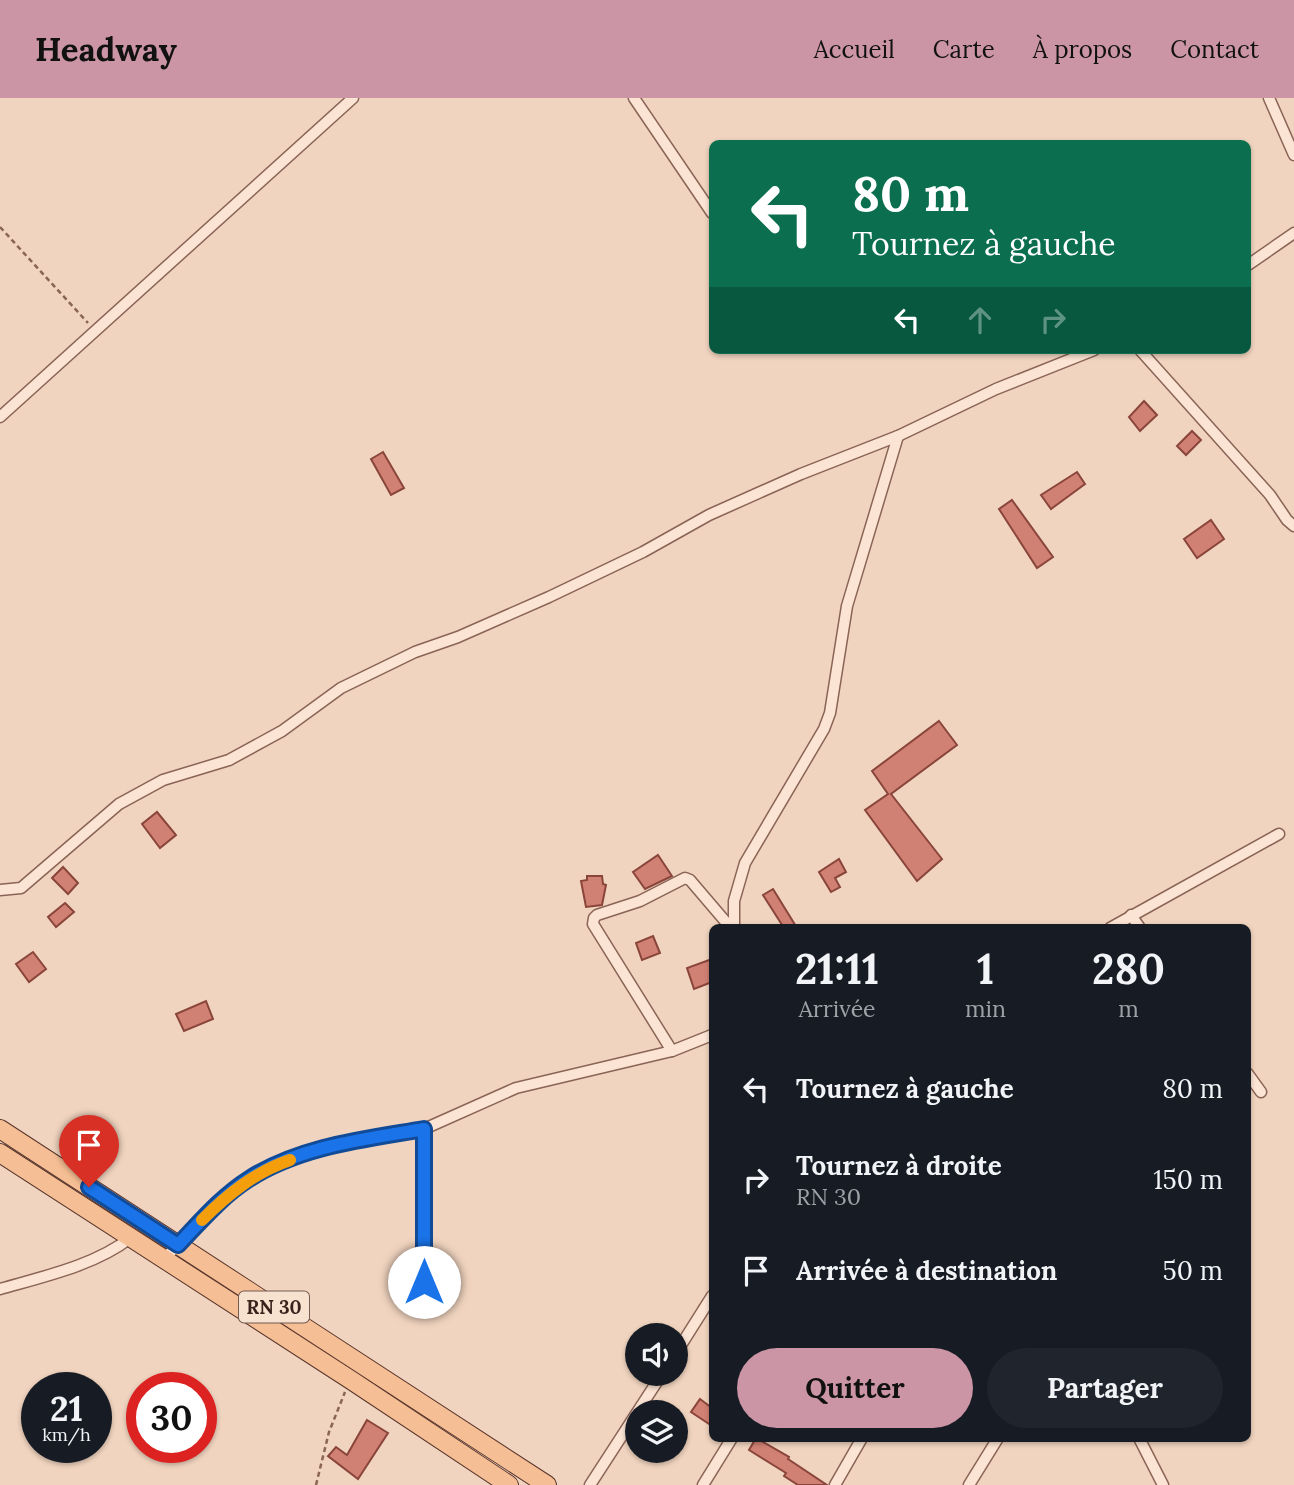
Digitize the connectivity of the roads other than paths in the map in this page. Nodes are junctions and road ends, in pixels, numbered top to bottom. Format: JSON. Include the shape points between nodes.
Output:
{"nodes":[{"id":1,"x":353,"y":98,"type":"edge"},
{"id":2,"x":634,"y":98,"type":"edge"},
{"id":3,"x":1269,"y":98,"type":"edge"},
{"id":4,"x":1294,"y":155,"type":"edge"},
{"id":5,"x":709,"y":209,"type":"edge"},
{"id":6,"x":1294,"y":233,"type":"edge"},
{"id":7,"x":1251,"y":263,"type":"edge"},
{"id":8,"x":1084,"y":354,"type":"edge"},
{"id":9,"x":1144,"y":354,"type":"edge"},
{"id":10,"x":0,"y":417,"type":"edge"},
{"id":11,"x":898,"y":436,"type":"junction"},
{"id":12,"x":1294,"y":526,"type":"edge"},
{"id":13,"x":1279,"y":834,"type":"dead end"},
{"id":14,"x":0,"y":890,"type":"edge"},
{"id":15,"x":1131,"y":915,"type":"junction"},
{"id":16,"x":729,"y":924,"type":"edge"},
{"id":17,"x":733,"y":924,"type":"edge"},
{"id":18,"x":1116,"y":924,"type":"edge"},
{"id":19,"x":1137,"y":924,"type":"edge"},
{"id":20,"x":709,"y":1036,"type":"edge"},
{"id":21,"x":672,"y":1051,"type":"junction"},
{"id":22,"x":1251,"y":1078,"type":"edge"},
{"id":23,"x":1261,"y":1093,"type":"dead end"},
{"id":24,"x":0,"y":1129,"type":"edge"},
{"id":25,"x":424,"y":1129,"type":"junction"},
{"id":26,"x":0,"y":1153,"type":"edge"},
{"id":27,"x":130,"y":1238,"type":"junction"},
{"id":28,"x":178,"y":1245,"type":"junction"},
{"id":29,"x":163,"y":1259,"type":"junction"},
{"id":30,"x":424,"y":1282,"type":"dead end"},
{"id":31,"x":0,"y":1289,"type":"edge"},
{"id":32,"x":709,"y":1301,"type":"edge"},
{"id":33,"x":688,"y":1334,"type":"edge"},
{"id":34,"x":654,"y":1386,"type":"edge"},
{"id":35,"x":730,"y":1442,"type":"edge"},
{"id":36,"x":860,"y":1442,"type":"edge"},
{"id":37,"x":996,"y":1442,"type":"edge"},
{"id":38,"x":1141,"y":1442,"type":"edge"},
{"id":39,"x":509,"y":1485,"type":"edge"},
{"id":40,"x":547,"y":1485,"type":"edge"},
{"id":41,"x":590,"y":1485,"type":"edge"},
{"id":42,"x":703,"y":1485,"type":"edge"},
{"id":43,"x":835,"y":1485,"type":"edge"},
{"id":44,"x":969,"y":1485,"type":"edge"},
{"id":45,"x":1163,"y":1485,"type":"edge"}],
"edges":[{"from":1,"to":10,"type":"street"},
{"from":2,"to":5,"type":"street"},
{"from":3,"to":4,"type":"street"},
{"from":6,"to":7,"type":"street"},
{"from":8,"to":11,"type":"street"},
{"from":9,"to":12,"type":"street"},
{"from":11,"to":14,"type":"street","via":[[709,515],[549,597],[341,688],[282,731],[229,760],[163,780],[118,804],[21,888]]},
{"from":11,"to":17,"type":"street","via":[[847,606],[830,713],[745,863],[734,901]]},
{"from":13,"to":15,"type":"street"},
{"from":15,"to":18,"type":"street"},
{"from":15,"to":19,"type":"street"},
{"from":16,"to":21,"type":"street","via":[[685,878],[594,918],[593,924]]},
{"from":20,"to":21,"type":"street"},
{"from":21,"to":25,"type":"street","via":[[516,1088]]},
{"from":22,"to":23,"type":"street"},
{"from":24,"to":28,"type":"main road","name":"RN 30","number":"RN 30"},
{"from":25,"to":28,"type":"street","via":[[335,1144],[269,1167],[220,1203]]},
{"from":25,"to":30,"type":"street"},
{"from":26,"to":27,"type":"main road","number":"RN 30"},
{"from":27,"to":29,"type":"main road","number":"RN 30"},
{"from":27,"to":31,"type":"street","via":[[114,1251]]},
{"from":28,"to":29,"type":"street"},
{"from":28,"to":40,"type":"main road","name":"RN 30","number":"RN 30"},
{"from":29,"to":39,"type":"main road","number":"RN 30"},
{"from":32,"to":33,"type":"street"},
{"from":34,"to":41,"type":"street"},
{"from":35,"to":42,"type":"street"},
{"from":36,"to":43,"type":"street"},
{"from":37,"to":44,"type":"street"},
{"from":38,"to":45,"type":"street"}]}
